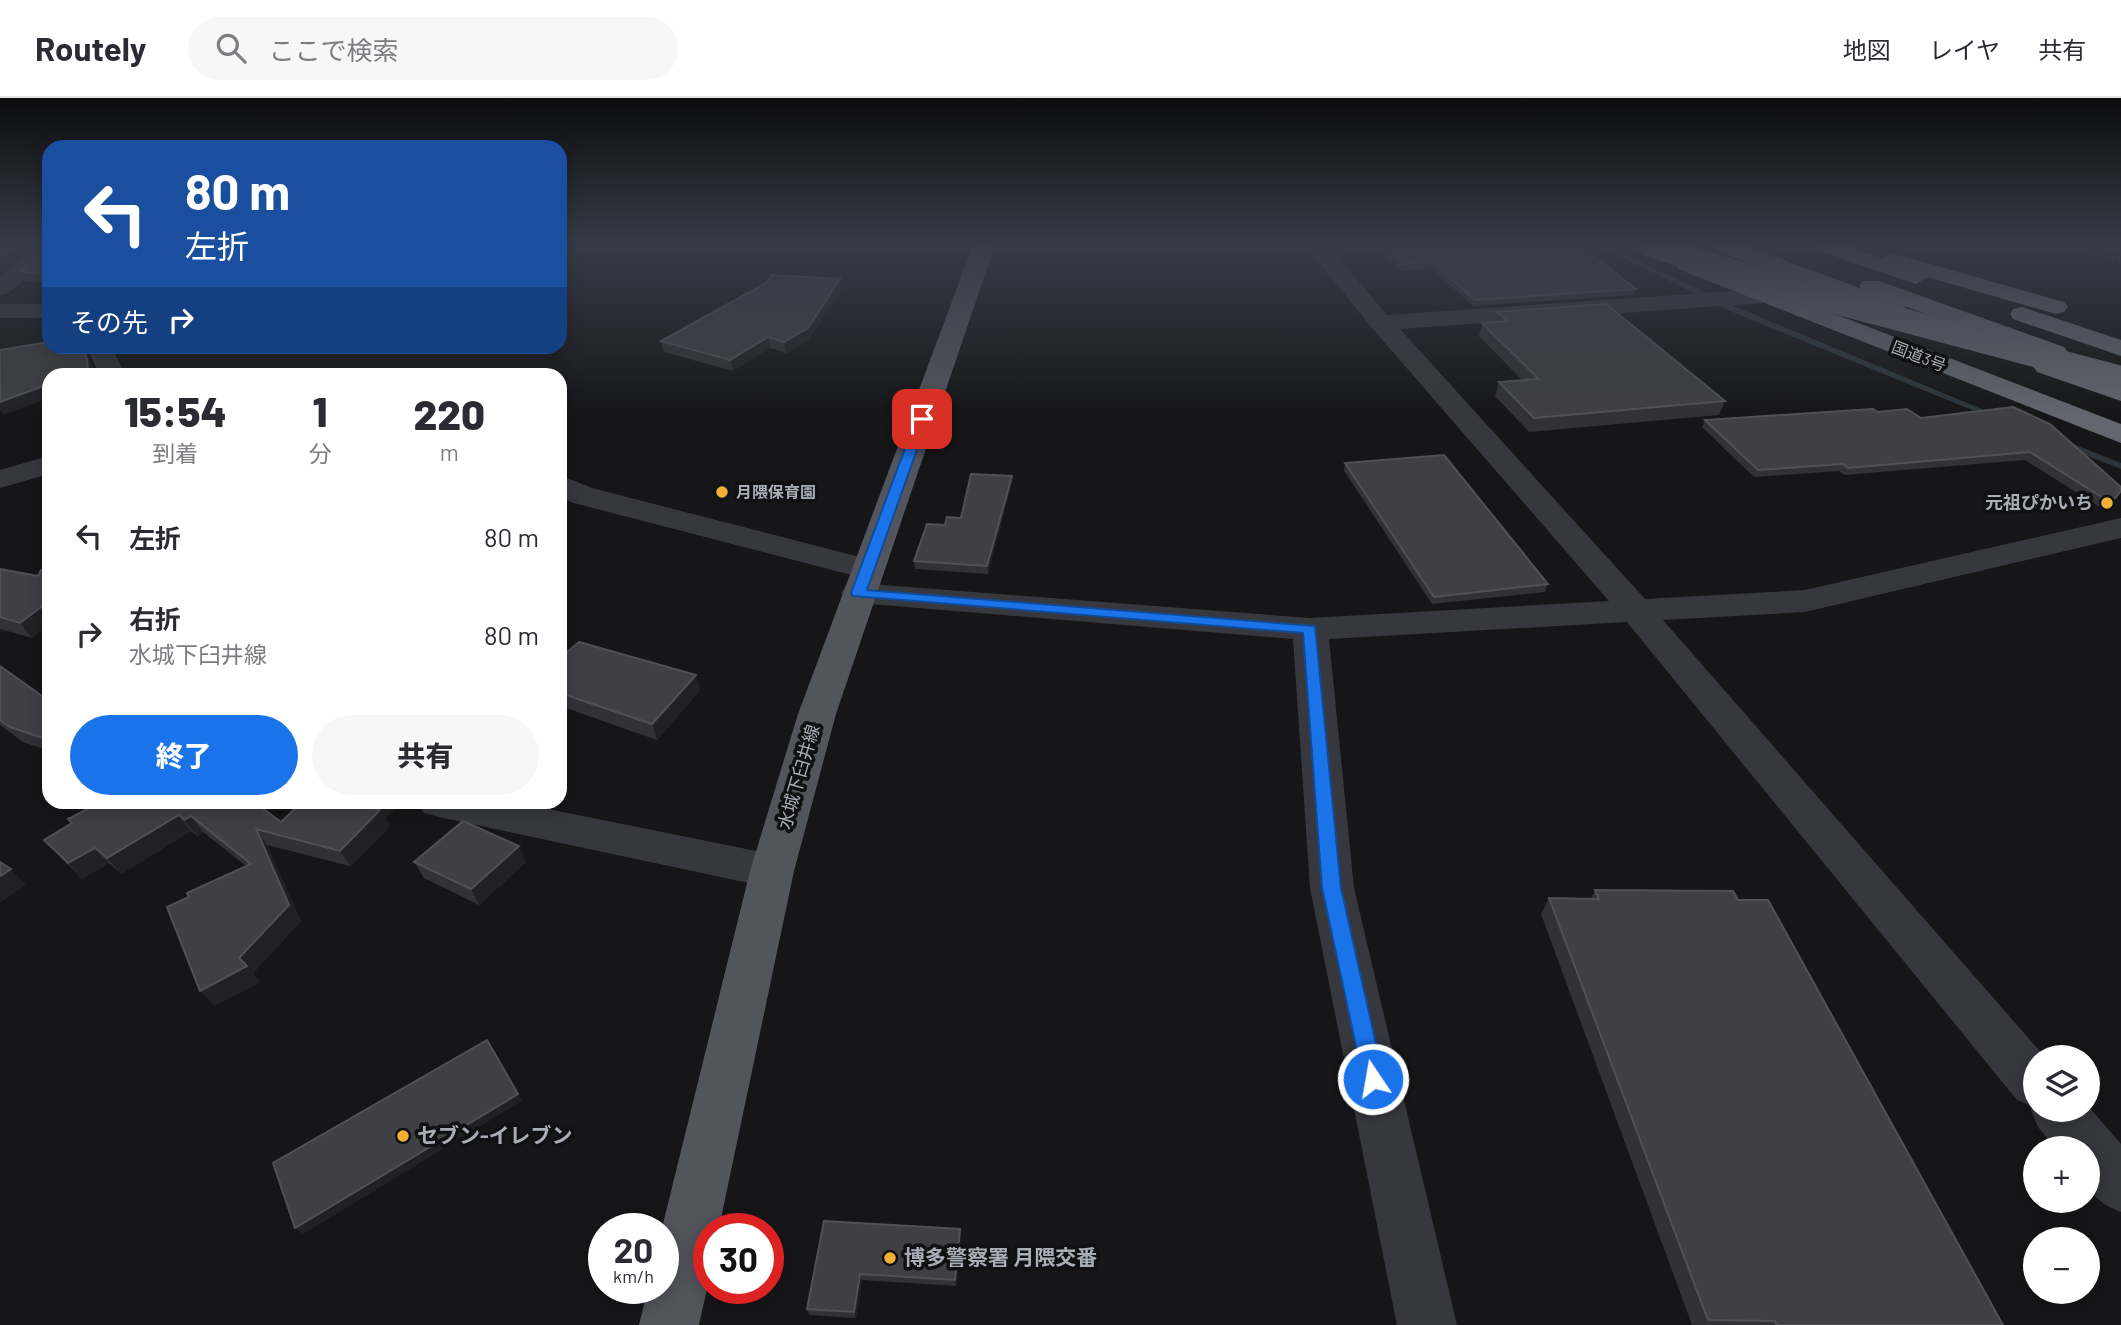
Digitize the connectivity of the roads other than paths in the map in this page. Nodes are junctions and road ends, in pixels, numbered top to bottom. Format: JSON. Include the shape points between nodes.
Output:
{"nodes":[{"id":1,"x":963,"y":302,"type":"edge"},
{"id":2,"x":1364,"y":302,"type":"edge"},
{"id":3,"x":1661,"y":302,"type":"edge"},
{"id":4,"x":1794,"y":302,"type":"edge"},
{"id":5,"x":1796,"y":302,"type":"edge"},
{"id":6,"x":1839,"y":302,"type":"edge"},
{"id":7,"x":1892,"y":302,"type":"edge"},
{"id":8,"x":1908,"y":302,"type":"edge"},
{"id":9,"x":1990,"y":302,"type":"edge"},
{"id":10,"x":2046,"y":302,"type":"edge"},
{"id":11,"x":0,"y":311,"type":"edge"},
{"id":12,"x":42,"y":311,"type":"edge"},
{"id":13,"x":2109,"y":320,"type":"dead end"},
{"id":14,"x":1381,"y":323,"type":"junction"},
{"id":15,"x":2119,"y":347,"type":"edge"},
{"id":16,"x":2121,"y":377,"type":"edge"},
{"id":17,"x":2121,"y":393,"type":"edge"},
{"id":18,"x":2121,"y":421,"type":"edge"},
{"id":19,"x":2121,"y":434,"type":"edge"},
{"id":20,"x":42,"y":467,"type":"edge"},
{"id":21,"x":6,"y":480,"type":"edge"},
{"id":22,"x":567,"y":488,"type":"edge"},
{"id":23,"x":2121,"y":528,"type":"edge"},
{"id":24,"x":863,"y":581,"type":"junction"},
{"id":25,"x":1634,"y":608,"type":"junction"},
{"id":26,"x":1310,"y":629,"type":"junction"},
{"id":27,"x":473,"y":809,"type":"edge"},
{"id":28,"x":772,"y":871,"type":"junction"},
{"id":29,"x":2023,"y":1069,"type":"edge"},
{"id":30,"x":2067,"y":1122,"type":"edge"},
{"id":31,"x":2121,"y":1185,"type":"edge"},
{"id":32,"x":669,"y":1325,"type":"edge"},
{"id":33,"x":1427,"y":1325,"type":"edge"}],
"edges":[{"from":1,"to":24,"type":"main road","name":"水城下臼井線"},
{"from":2,"to":14,"type":"street"},
{"from":3,"to":14,"type":"street"},
{"from":4,"to":19,"type":"highway","name":"国道3号"},
{"from":5,"to":18,"type":"highway"},
{"from":6,"to":16,"type":"highway","bridge":true},
{"from":7,"to":17,"type":"highway"},
{"from":8,"to":16,"type":"highway"},
{"from":9,"to":15,"type":"highway"},
{"from":10,"to":13,"type":"highway"},
{"from":11,"to":12,"type":"street"},
{"from":14,"to":25,"type":"street"},
{"from":20,"to":21,"type":"street"},
{"from":22,"to":24,"type":"street"},
{"from":23,"to":25,"type":"street","via":[[1805,601]]},
{"from":24,"to":26,"type":"street"},
{"from":24,"to":28,"type":"main road","name":"水城下臼井線","via":[[817,714]]},
{"from":25,"to":26,"type":"street"},
{"from":25,"to":29,"type":"street"},
{"from":26,"to":33,"type":"street","via":[[1332,888]]},
{"from":27,"to":28,"type":"street"},
{"from":28,"to":32,"type":"main road","name":"水城下臼井線"},
{"from":30,"to":31,"type":"street"}]}
